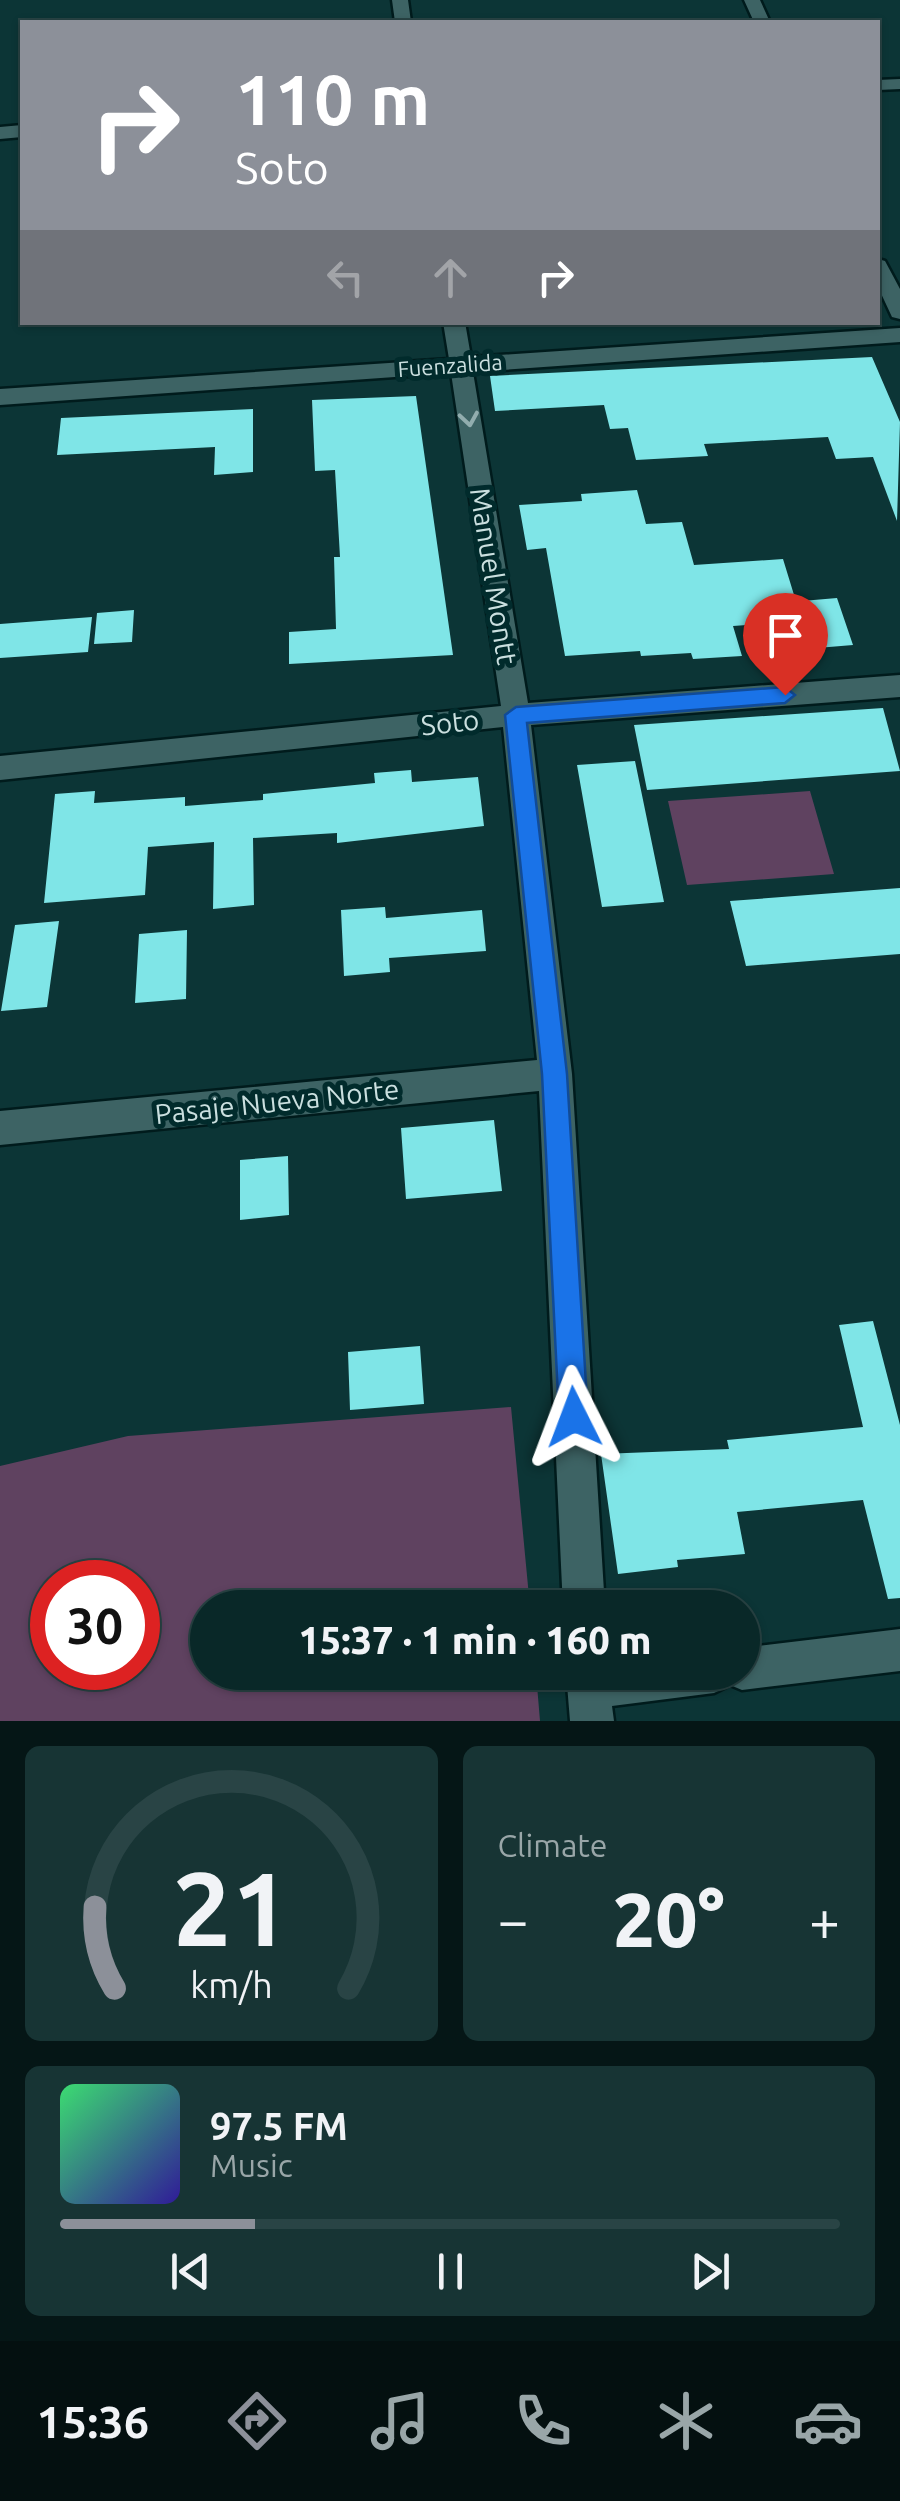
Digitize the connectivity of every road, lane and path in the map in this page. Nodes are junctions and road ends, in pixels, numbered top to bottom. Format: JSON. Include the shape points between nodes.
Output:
{"nodes":[{"id":1,"x":880,"y":269,"type":"edge"},
{"id":2,"x":900,"y":312,"type":"edge"},
{"id":3,"x":454,"y":325,"type":"edge"},
{"id":4,"x":900,"y":336,"type":"edge"},
{"id":5,"x":461,"y":364,"type":"junction"},
{"id":6,"x":0,"y":397,"type":"edge"},
{"id":7,"x":900,"y":686,"type":"edge"},
{"id":8,"x":516,"y":715,"type":"junction"},
{"id":9,"x":0,"y":768,"type":"edge"},
{"id":10,"x":555,"y":1074,"type":"junction"},
{"id":11,"x":0,"y":1128,"type":"edge"},
{"id":12,"x":583,"y":1590,"type":"edge"},
{"id":13,"x":900,"y":1650,"type":"edge"},
{"id":14,"x":760,"y":1667,"type":"edge"}],
"edges":[{"from":1,"to":2,"type":"street"},
{"from":3,"to":5,"type":"street","name":"Manuel Montt"},
{"from":4,"to":5,"type":"street","name":"Fuenzalida"},
{"from":5,"to":6,"type":"street","name":"Fuenzalida"},
{"from":5,"to":8,"type":"street","name":"Manuel Montt","one_way":true},
{"from":7,"to":8,"type":"street","name":"Soto"},
{"from":8,"to":9,"type":"street","name":"Soto"},
{"from":8,"to":10,"type":"street","name":"Manuel Montt"},
{"from":10,"to":11,"type":"street","name":"Pasaje Nueva Norte"},
{"from":10,"to":12,"type":"street","name":"Manuel Montt"},
{"from":13,"to":14,"type":"street"}]}
